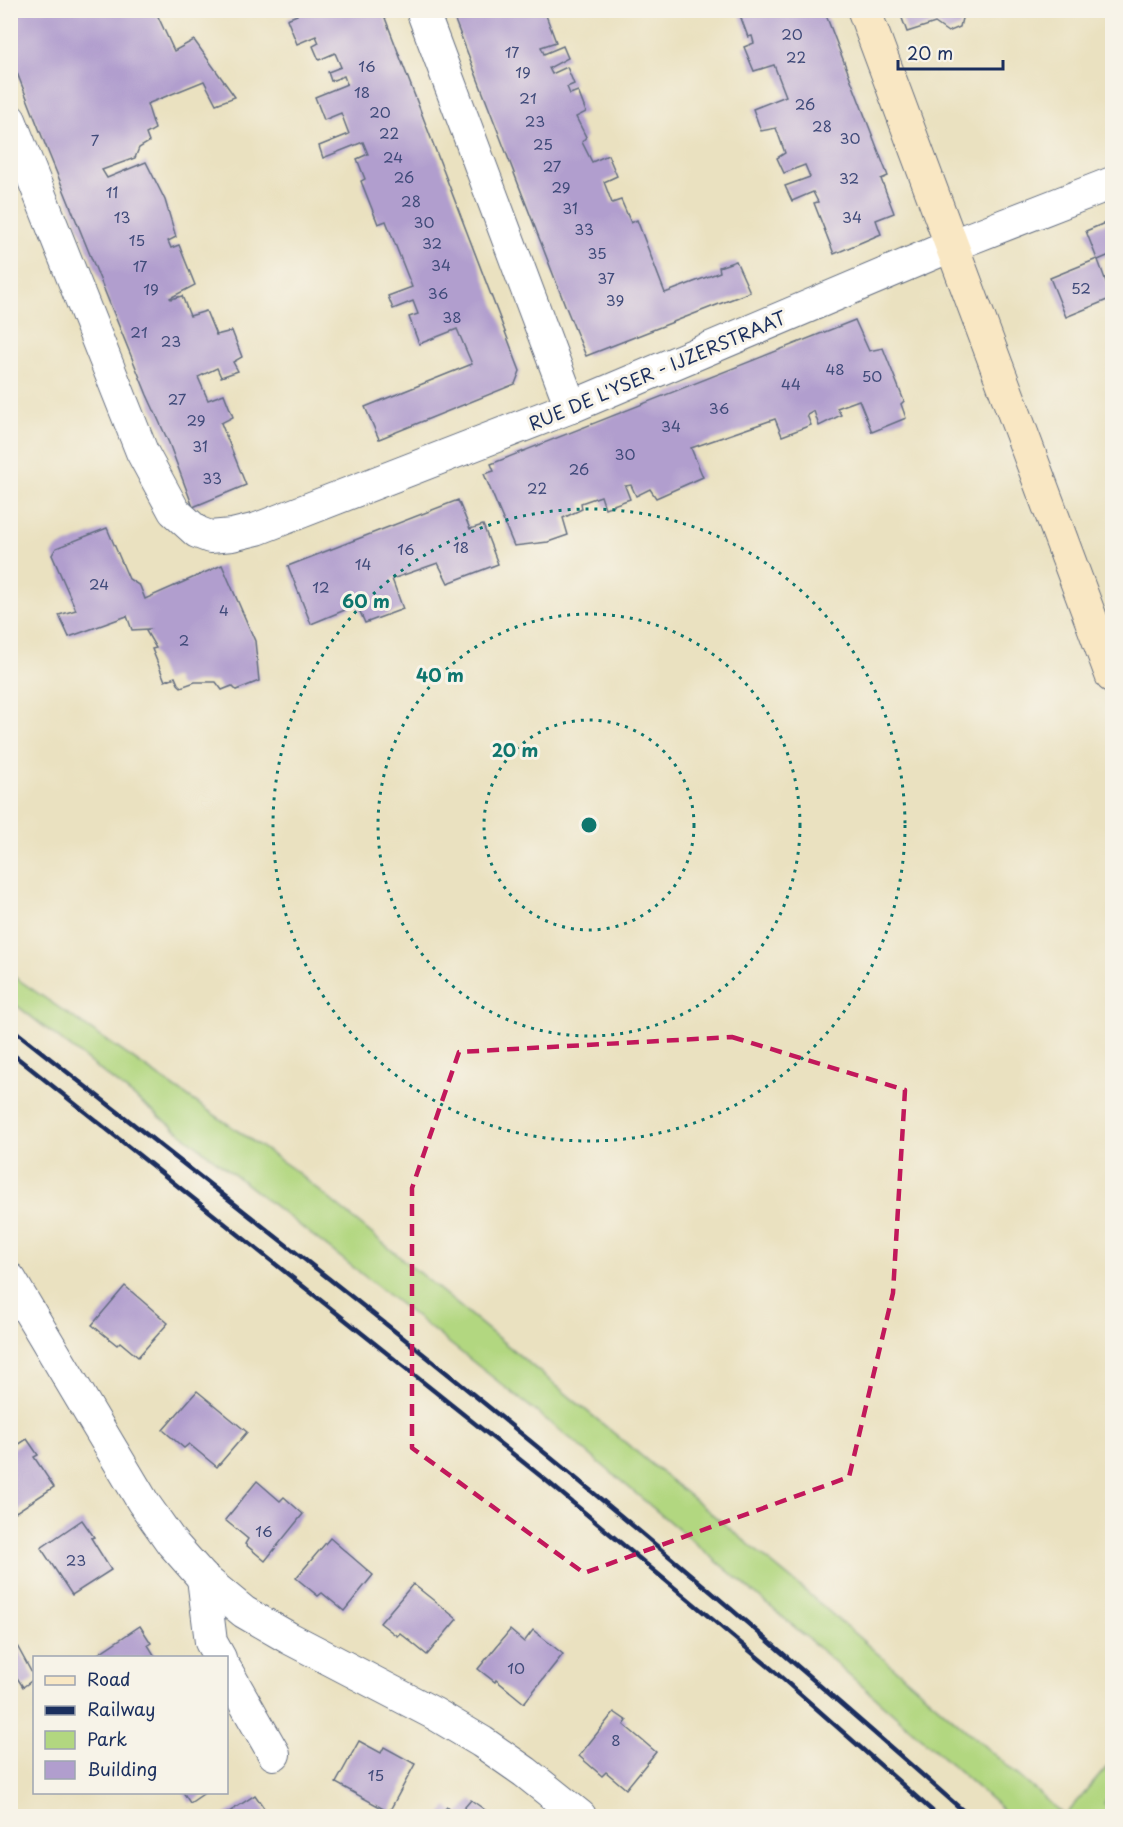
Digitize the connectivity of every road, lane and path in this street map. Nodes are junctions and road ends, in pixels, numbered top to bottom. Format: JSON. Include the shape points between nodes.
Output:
{"nodes":[{"id":1,"x":422,"y":10,"type":"edge"},
{"id":2,"x":864,"y":10,"type":"edge"},
{"id":3,"x":10,"y":120,"type":"edge"},
{"id":4,"x":1113,"y":183,"type":"edge"},
{"id":5,"x":953,"y":245,"type":"junction"},
{"id":6,"x":571,"y":406,"type":"junction"},
{"id":7,"x":1113,"y":676,"type":"edge"},
{"id":8,"x":10,"y":1279,"type":"edge"},
{"id":9,"x":203,"y":1578,"type":"junction"},
{"id":10,"x":219,"y":1656,"type":"edge"},
{"id":11,"x":228,"y":1674,"type":"edge"},
{"id":12,"x":274,"y":1754,"type":"dead end"},
{"id":13,"x":579,"y":1816,"type":"edge"}],
"edges":[{"from":1,"to":6,"type":"street"},
{"from":2,"to":5,"type":"main road"},
{"from":3,"to":6,"type":"street","name":"RUE DE L'YSER - IJZERSTRAAT","via":[[142,452],[174,511],[197,532],[210,537],[257,529]]},
{"from":4,"to":5,"type":"street","name":"RUE DE L'YSER - IJZERSTRAAT"},
{"from":5,"to":6,"type":"street","name":"RUE DE L'YSER - IJZERSTRAAT"},
{"from":5,"to":7,"type":"main road"},
{"from":8,"to":9,"type":"street","via":[[143,1502]]},
{"from":9,"to":10,"type":"street","via":[[211,1642]]},
{"from":9,"to":13,"type":"street","via":[[244,1612],[482,1742]]},
{"from":11,"to":12,"type":"street"}]}
